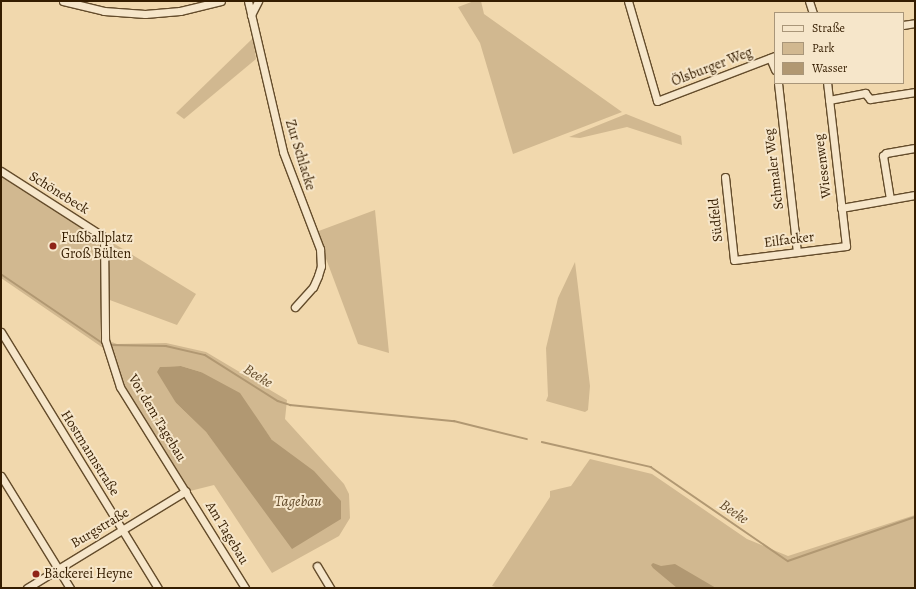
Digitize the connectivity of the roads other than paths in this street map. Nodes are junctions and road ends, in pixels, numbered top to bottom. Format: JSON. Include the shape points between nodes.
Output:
{"nodes":[{"id":1,"x":63,"y":1,"type":"edge"},
{"id":2,"x":221,"y":1,"type":"edge"},
{"id":3,"x":248,"y":1,"type":"edge"},
{"id":4,"x":258,"y":1,"type":"edge"},
{"id":5,"x":628,"y":1,"type":"edge"},
{"id":6,"x":809,"y":1,"type":"edge"},
{"id":7,"x":813,"y":12,"type":"edge"},
{"id":8,"x":251,"y":15,"type":"junction"},
{"id":9,"x":915,"y":23,"type":"edge"},
{"id":10,"x":904,"y":25,"type":"edge"},
{"id":11,"x":773,"y":57,"type":"edge"},
{"id":12,"x":778,"y":84,"type":"edge"},
{"id":13,"x":827,"y":84,"type":"edge"},
{"id":14,"x":915,"y":92,"type":"edge"},
{"id":15,"x":829,"y":100,"type":"junction"},
{"id":16,"x":915,"y":148,"type":"edge"},
{"id":17,"x":1,"y":171,"type":"edge"},
{"id":18,"x":724,"y":177,"type":"dead end"},
{"id":19,"x":915,"y":195,"type":"edge"},
{"id":20,"x":890,"y":199,"type":"junction"},
{"id":21,"x":841,"y":208,"type":"junction"},
{"id":22,"x":104,"y":237,"type":"joint"},
{"id":23,"x":846,"y":246,"type":"joint"},
{"id":24,"x":797,"y":252,"type":"junction"},
{"id":25,"x":734,"y":260,"type":"joint"},
{"id":26,"x":294,"y":307,"type":"dead end"},
{"id":27,"x":1,"y":332,"type":"edge"},
{"id":28,"x":1,"y":476,"type":"edge"},
{"id":29,"x":186,"y":491,"type":"junction"},
{"id":30,"x":122,"y":530,"type":"junction"},
{"id":31,"x":317,"y":566,"type":"dead end"},
{"id":32,"x":58,"y":569,"type":"junction"},
{"id":33,"x":27,"y":588,"type":"edge"},
{"id":34,"x":70,"y":588,"type":"edge"},
{"id":35,"x":158,"y":588,"type":"edge"},
{"id":36,"x":245,"y":588,"type":"edge"},
{"id":37,"x":330,"y":588,"type":"edge"}],
"edges":[{"from":1,"to":2,"type":"street","via":[[104,11],[145,14],[180,11]]},
{"from":3,"to":8,"type":"street","name":"Zur Schlacke"},
{"from":4,"to":8,"type":"street"},
{"from":5,"to":11,"type":"street","name":"Ölsburger Weg","via":[[657,101]]},
{"from":6,"to":7,"type":"street"},
{"from":8,"to":26,"type":"street","name":"Zur Schlacke","via":[[283,152],[320,249],[321,266],[318,276]]},
{"from":9,"to":10,"type":"street"},
{"from":12,"to":24,"type":"street","name":"Schmaler Weg"},
{"from":13,"to":15,"type":"street","name":"Wiesenweg"},
{"from":14,"to":15,"type":"street","via":[[870,100],[865,93]]},
{"from":15,"to":21,"type":"street","name":"Wiesenweg"},
{"from":16,"to":20,"type":"street","via":[[886,153],[883,156]]},
{"from":17,"to":22,"type":"street","name":"Schönebeck"},
{"from":18,"to":25,"type":"street","name":"Südfeld"},
{"from":19,"to":20,"type":"street"},
{"from":20,"to":21,"type":"street"},
{"from":21,"to":23,"type":"street","name":"Wiesenweg"},
{"from":22,"to":29,"type":"street","name":"Vor dem Tagebau","via":[[106,348],[120,387]]},
{"from":23,"to":24,"type":"street","name":"Eilfacker"},
{"from":24,"to":25,"type":"street","name":"Eilfacker"},
{"from":27,"to":30,"type":"street","name":"Hostmannstraße"},
{"from":28,"to":32,"type":"street"},
{"from":29,"to":30,"type":"street","name":"Burgstraße"},
{"from":29,"to":36,"type":"street","name":"Am Tagebau"},
{"from":30,"to":32,"type":"street","name":"Burgstraße"},
{"from":30,"to":35,"type":"street","name":"Hostmannstraße"},
{"from":31,"to":37,"type":"street"},
{"from":32,"to":33,"type":"street","name":"Burgstraße"},
{"from":32,"to":34,"type":"street"}]}
